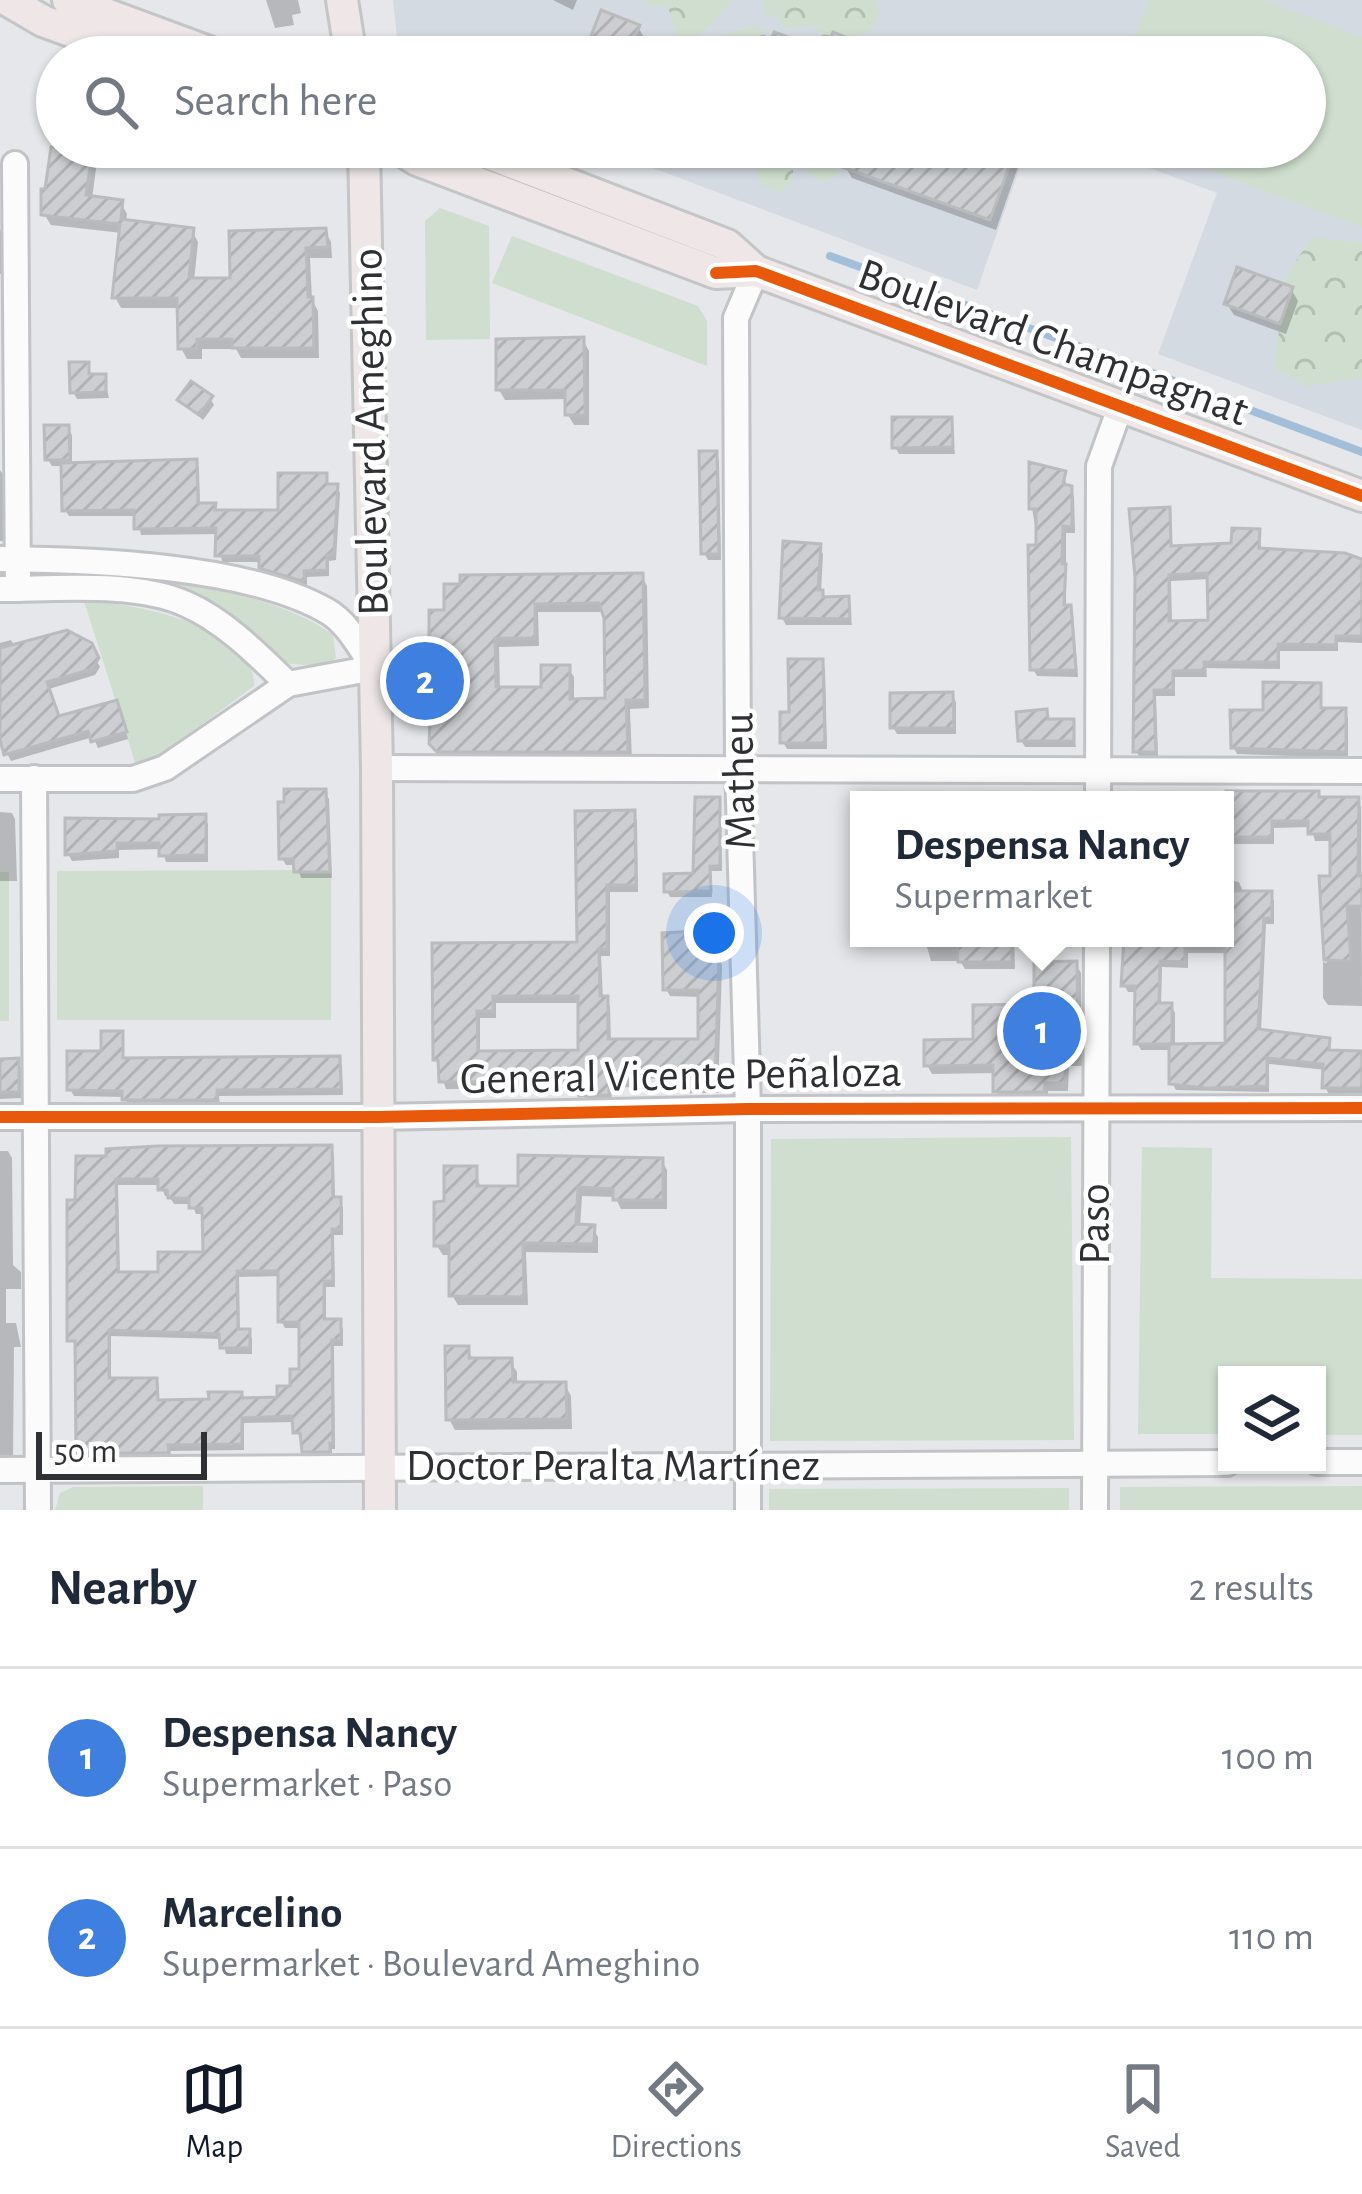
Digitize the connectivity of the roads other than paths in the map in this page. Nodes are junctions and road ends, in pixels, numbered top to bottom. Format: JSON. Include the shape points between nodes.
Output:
{"nodes":[{"id":1,"x":7,"y":0,"type":"edge"},
{"id":2,"x":68,"y":0,"type":"edge"},
{"id":3,"x":342,"y":0,"type":"edge"},
{"id":4,"x":47,"y":10,"type":"edge"},
{"id":5,"x":99,"y":36,"type":"edge"},
{"id":6,"x":165,"y":36,"type":"edge"},
{"id":7,"x":348,"y":36,"type":"edge"},
{"id":8,"x":15,"y":164,"type":"dead end"},
{"id":9,"x":364,"y":168,"type":"edge"},
{"id":10,"x":438,"y":168,"type":"edge"},
{"id":11,"x":527,"y":168,"type":"edge"},
{"id":12,"x":756,"y":272,"type":"junction"},
{"id":13,"x":7,"y":291,"type":"edge"},
{"id":14,"x":1121,"y":405,"type":"junction"},
{"id":15,"x":1362,"y":496,"type":"edge"},
{"id":16,"x":9,"y":559,"type":"edge"},
{"id":17,"x":9,"y":589,"type":"edge"},
{"id":18,"x":374,"y":668,"type":"junction"},
{"id":19,"x":288,"y":684,"type":"junction"},
{"id":20,"x":738,"y":767,"type":"junction"},
{"id":21,"x":377,"y":768,"type":"junction"},
{"id":22,"x":1098,"y":770,"type":"junction"},
{"id":23,"x":1362,"y":771,"type":"edge"},
{"id":24,"x":34,"y":778,"type":"junction"},
{"id":25,"x":0,"y":779,"type":"edge"},
{"id":26,"x":1098,"y":791,"type":"edge"},
{"id":27,"x":1097,"y":947,"type":"edge"},
{"id":28,"x":1362,"y":1108,"type":"edge"},
{"id":29,"x":748,"y":1109,"type":"junction"},
{"id":30,"x":1096,"y":1110,"type":"junction"},
{"id":31,"x":33,"y":1116,"type":"junction"},
{"id":32,"x":0,"y":1117,"type":"edge"},
{"id":33,"x":378,"y":1117,"type":"junction"},
{"id":34,"x":1326,"y":1462,"type":"edge"},
{"id":35,"x":1362,"y":1462,"type":"edge"},
{"id":36,"x":1218,"y":1463,"type":"edge"},
{"id":37,"x":748,"y":1464,"type":"junction"},
{"id":38,"x":1095,"y":1465,"type":"junction"},
{"id":39,"x":380,"y":1467,"type":"junction"},
{"id":40,"x":0,"y":1470,"type":"edge"},
{"id":41,"x":38,"y":1470,"type":"junction"},
{"id":42,"x":38,"y":1510,"type":"edge"},
{"id":43,"x":380,"y":1510,"type":"edge"},
{"id":44,"x":748,"y":1510,"type":"edge"},
{"id":45,"x":1095,"y":1510,"type":"edge"}],
"edges":[{"from":1,"to":4,"type":"main road"},
{"from":2,"to":6,"type":"main road"},
{"from":3,"to":7,"type":"main road"},
{"from":4,"to":5,"type":"main road"},
{"from":8,"to":13,"type":"street"},
{"from":9,"to":18,"type":"main road","name":"Boulevard Ameghino"},
{"from":10,"to":12,"type":"main road","name":"Boulevard Champagnat","via":[[716,273]]},
{"from":11,"to":12,"type":"main road","name":"Boulevard Champagnat","via":[[727,245]]},
{"from":12,"to":14,"type":"main road","name":"Boulevard Champagnat"},
{"from":12,"to":20,"type":"street","name":"Matheu","via":[[736,318]]},
{"from":13,"to":16,"type":"street"},
{"from":14,"to":15,"type":"main road","name":"Boulevard Champagnat"},
{"from":14,"to":22,"type":"street","via":[[1099,466]]},
{"from":16,"to":17,"type":"street"},
{"from":16,"to":18,"type":"street","via":[[263,586],[330,612]]},
{"from":17,"to":19,"type":"street","via":[[116,591],[186,604]]},
{"from":18,"to":19,"type":"street"},
{"from":18,"to":21,"type":"main road","name":"Boulevard Ameghino"},
{"from":19,"to":24,"type":"street","via":[[165,768],[133,779]]},
{"from":20,"to":21,"type":"street"},
{"from":20,"to":22,"type":"street"},
{"from":20,"to":29,"type":"street","name":"Matheu"},
{"from":21,"to":33,"type":"main road","name":"Boulevard Ameghino"},
{"from":22,"to":23,"type":"street"},
{"from":22,"to":26,"type":"street"},
{"from":24,"to":25,"type":"street"},
{"from":24,"to":31,"type":"street"},
{"from":27,"to":30,"type":"street","name":"Paso"},
{"from":28,"to":30,"type":"street","name":"General Vicente Peñaloza"},
{"from":29,"to":30,"type":"street","name":"General Vicente Peñaloza"},
{"from":29,"to":33,"type":"street","name":"General Vicente Peñaloza"},
{"from":29,"to":37,"type":"street","name":"Matheu"},
{"from":30,"to":38,"type":"street","name":"Paso"},
{"from":31,"to":32,"type":"street","name":"General Vicente Peñaloza"},
{"from":31,"to":33,"type":"street","name":"General Vicente Peñaloza"},
{"from":31,"to":41,"type":"street"},
{"from":33,"to":39,"type":"main road","name":"Boulevard Ameghino"},
{"from":34,"to":35,"type":"street"},
{"from":36,"to":38,"type":"street","name":"Doctor Peralta Martínez"},
{"from":37,"to":38,"type":"street","name":"Doctor Peralta Martínez"},
{"from":37,"to":39,"type":"street","name":"Doctor Peralta Martínez"},
{"from":37,"to":44,"type":"street","name":"Matheu"},
{"from":38,"to":45,"type":"street","name":"Paso"},
{"from":39,"to":41,"type":"street","name":"Doctor Peralta Martínez"},
{"from":39,"to":43,"type":"main road","name":"Boulevard Ameghino"},
{"from":40,"to":41,"type":"street","name":"Doctor Peralta Martínez"},
{"from":41,"to":42,"type":"street"}]}
